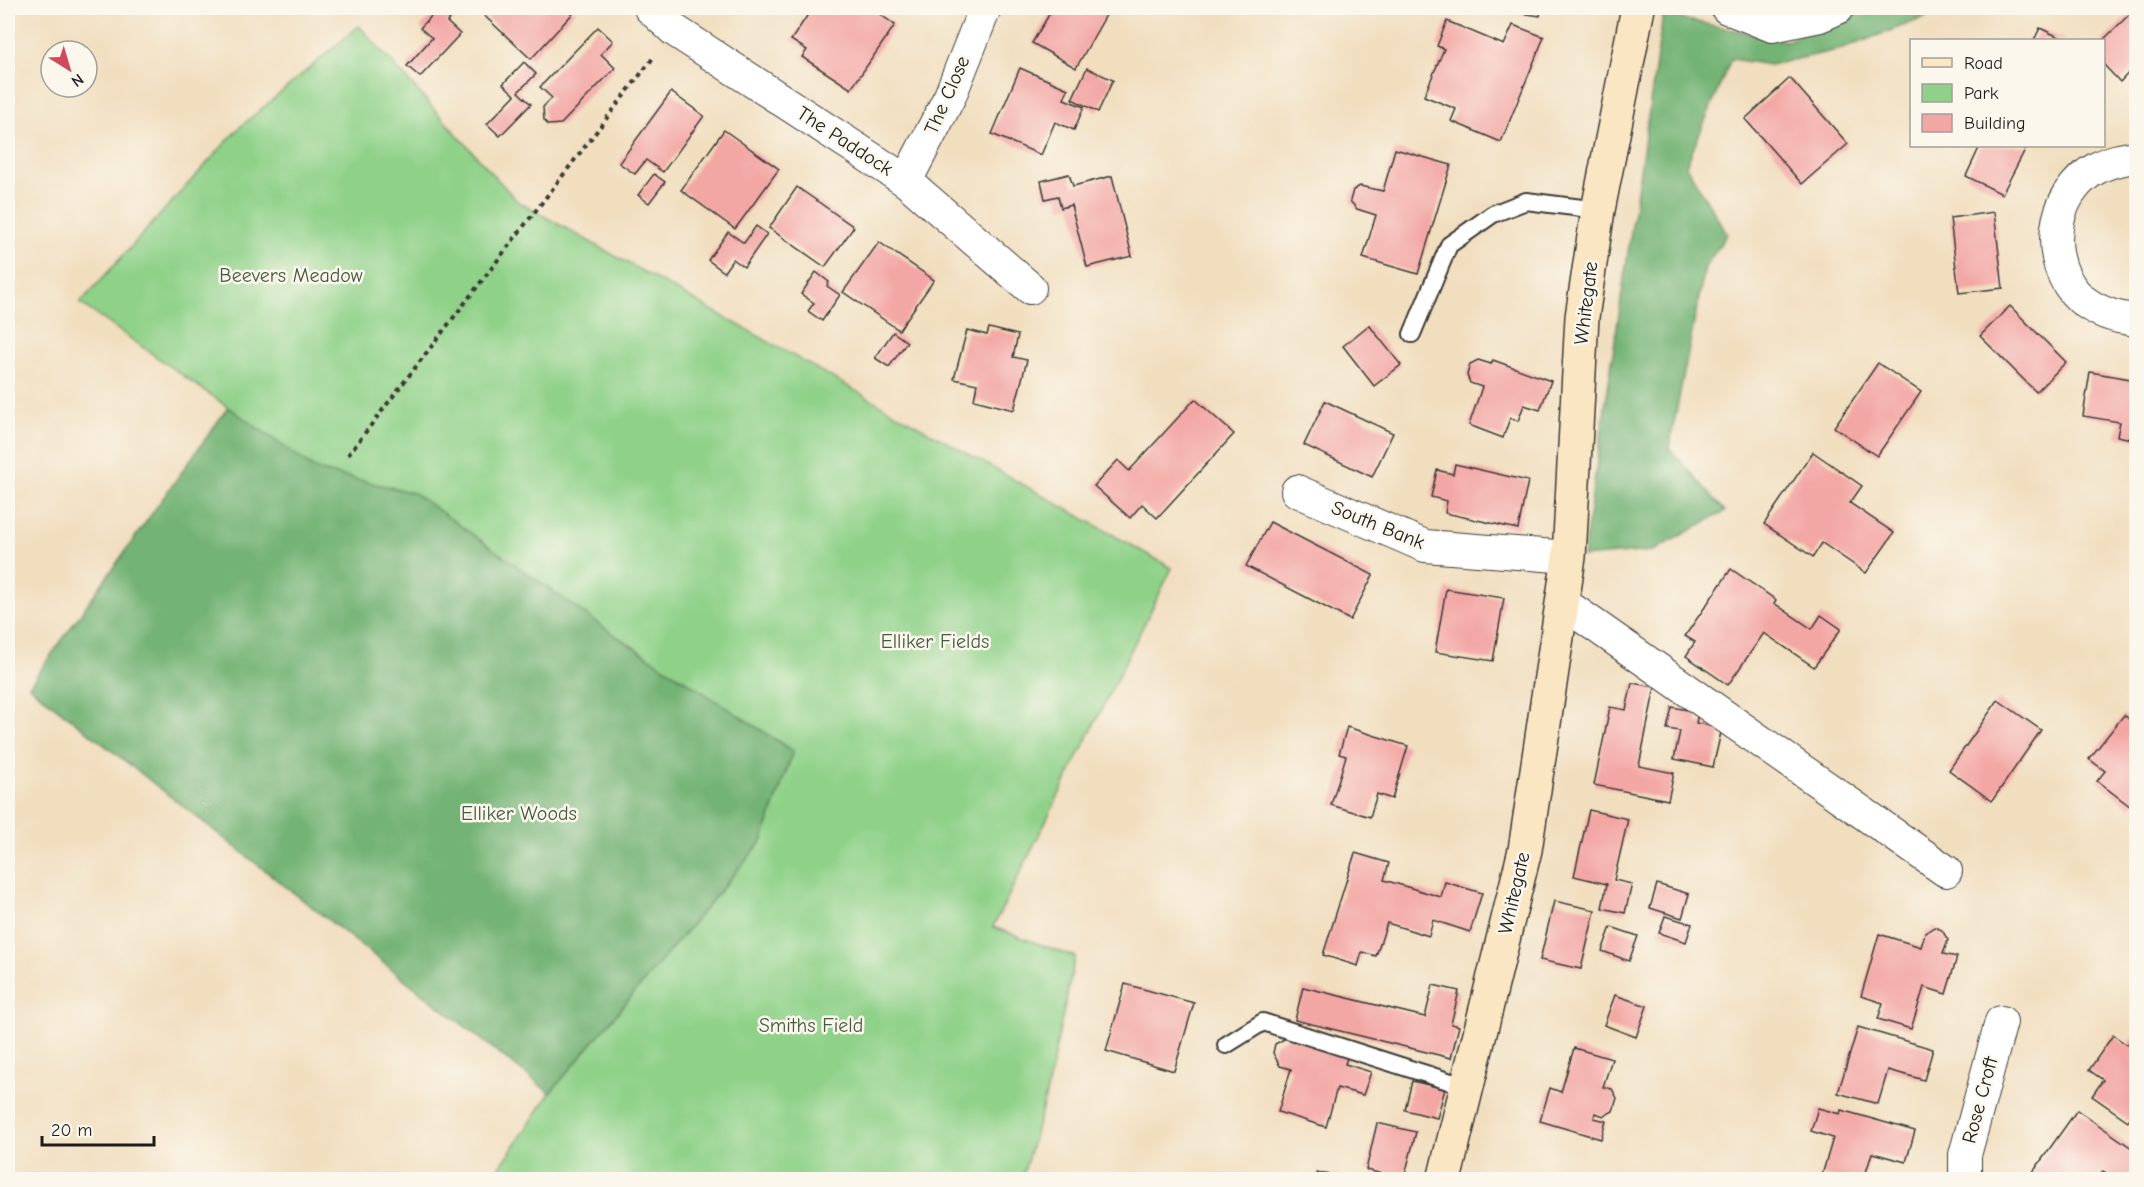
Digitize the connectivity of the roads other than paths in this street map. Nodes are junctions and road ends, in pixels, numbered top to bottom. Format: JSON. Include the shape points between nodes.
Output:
{"nodes":[{"id":1,"x":651,"y":8,"type":"edge"},
{"id":2,"x":985,"y":8,"type":"edge"},
{"id":3,"x":1638,"y":8,"type":"edge"},
{"id":4,"x":1727,"y":8,"type":"edge"},
{"id":5,"x":1838,"y":8,"type":"edge"},
{"id":6,"x":2136,"y":157,"type":"edge"},
{"id":7,"x":906,"y":182,"type":"junction"},
{"id":8,"x":1598,"y":210,"type":"junction"},
{"id":9,"x":1030,"y":288,"type":"dead end"},
{"id":10,"x":2136,"y":320,"type":"edge"},
{"id":11,"x":1412,"y":334,"type":"dead end"},
{"id":12,"x":1297,"y":491,"type":"dead end"},
{"id":13,"x":1569,"y":557,"type":"junction"},
{"id":14,"x":1563,"y":603,"type":"junction"},
{"id":15,"x":1946,"y":871,"type":"dead end"},
{"id":16,"x":2001,"y":1022,"type":"dead end"},
{"id":17,"x":1226,"y":1045,"type":"dead end"},
{"id":18,"x":1467,"y":1087,"type":"junction"},
{"id":19,"x":1444,"y":1179,"type":"edge"},
{"id":20,"x":1965,"y":1179,"type":"edge"}],
"edges":[{"from":1,"to":7,"type":"street","name":"The Paddock","via":[[674,30]]},
{"from":2,"to":7,"type":"street","name":"The Close","via":[[950,96]]},
{"from":3,"to":8,"type":"street","name":"Whitegate"},
{"from":4,"to":5,"type":"street","via":[[1772,26]]},
{"from":6,"to":10,"type":"street","via":[[2105,164],[2078,182],[2057,220],[2055,242],[2067,281],[2080,298],[2118,318]]},
{"from":7,"to":9,"type":"street","name":"The Paddock"},
{"from":8,"to":11,"type":"lane","via":[[1526,201],[1492,214],[1449,245]]},
{"from":8,"to":13,"type":"street","name":"Whitegate","via":[[1582,317]]},
{"from":12,"to":13,"type":"street","name":"South Bank","via":[[1425,546]]},
{"from":13,"to":14,"type":"street","name":"Whitegate"},
{"from":14,"to":15,"type":"street"},
{"from":14,"to":18,"type":"street","name":"Whitegate","via":[[1525,850]]},
{"from":16,"to":20,"type":"street","name":"Rose Croft","via":[[1965,1155]]},
{"from":17,"to":18,"type":"lane","via":[[1263,1022]]},
{"from":18,"to":19,"type":"street","name":"Whitegate"}]}
